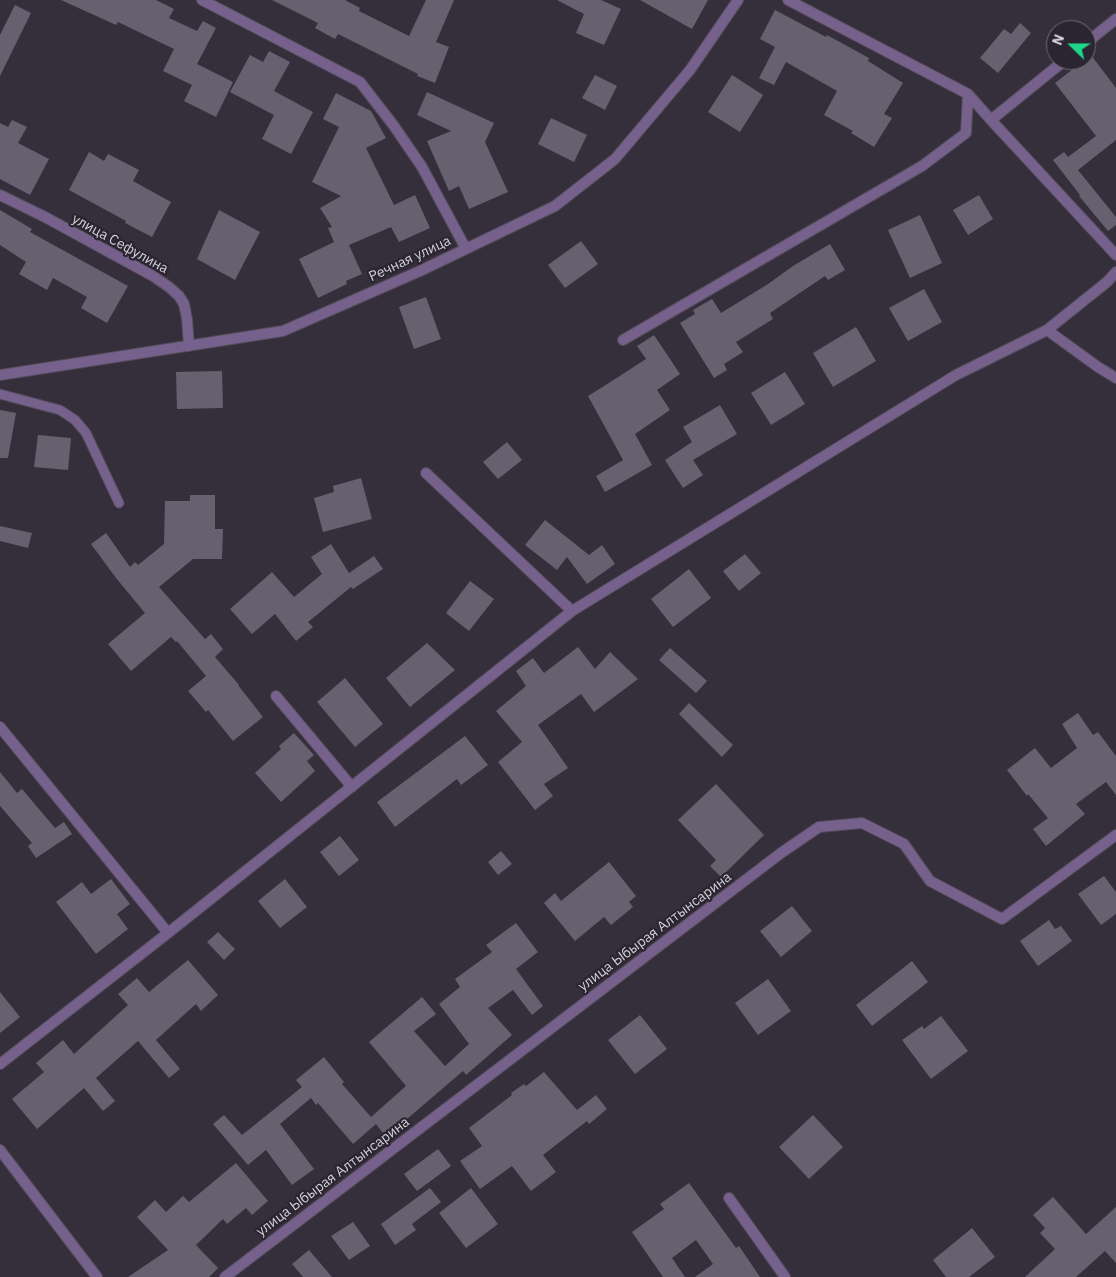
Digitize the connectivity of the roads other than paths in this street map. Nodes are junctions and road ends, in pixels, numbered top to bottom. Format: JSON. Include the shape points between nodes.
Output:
{"nodes":[{"id":1,"x":202,"y":0,"type":"edge"},
{"id":2,"x":738,"y":0,"type":"edge"},
{"id":3,"x":788,"y":0,"type":"edge"},
{"id":4,"x":1116,"y":19,"type":"edge"},
{"id":5,"x":1096,"y":35,"type":"edge"},
{"id":6,"x":1053,"y":70,"type":"edge"},
{"id":7,"x":968,"y":94,"type":"junction"},
{"id":8,"x":991,"y":120,"type":"junction"},
{"id":9,"x":0,"y":194,"type":"edge"},
{"id":10,"x":466,"y":249,"type":"junction"},
{"id":11,"x":1116,"y":256,"type":"edge"},
{"id":12,"x":1116,"y":272,"type":"edge"},
{"id":13,"x":1047,"y":330,"type":"junction"},
{"id":14,"x":623,"y":340,"type":"dead end"},
{"id":15,"x":189,"y":346,"type":"junction"},
{"id":16,"x":0,"y":375,"type":"edge"},
{"id":17,"x":1116,"y":378,"type":"edge"},
{"id":18,"x":0,"y":394,"type":"edge"},
{"id":19,"x":426,"y":473,"type":"dead end"},
{"id":20,"x":119,"y":504,"type":"dead end"},
{"id":21,"x":572,"y":611,"type":"junction"},
{"id":22,"x":276,"y":696,"type":"dead end"},
{"id":23,"x":0,"y":727,"type":"edge"},
{"id":24,"x":352,"y":787,"type":"junction"},
{"id":25,"x":1116,"y":834,"type":"edge"},
{"id":26,"x":168,"y":933,"type":"junction"},
{"id":27,"x":0,"y":1064,"type":"edge"},
{"id":28,"x":0,"y":1150,"type":"edge"},
{"id":29,"x":729,"y":1198,"type":"dead end"},
{"id":30,"x":97,"y":1277,"type":"edge"},
{"id":31,"x":225,"y":1277,"type":"edge"},
{"id":32,"x":786,"y":1277,"type":"edge"}],
"edges":[{"from":1,"to":10,"type":"street","via":[[360,82],[422,167]]},
{"from":2,"to":10,"type":"street","name":"Речная улица","via":[[690,70],[615,159],[555,206]]},
{"from":3,"to":7,"type":"street"},
{"from":4,"to":5,"type":"street"},
{"from":6,"to":8,"type":"street"},
{"from":7,"to":8,"type":"street"},
{"from":7,"to":14,"type":"street","via":[[966,133],[922,166]]},
{"from":8,"to":11,"type":"street"},
{"from":9,"to":15,"type":"street","name":"улица Сефулина","via":[[169,287],[184,304]]},
{"from":10,"to":15,"type":"street","name":"Речная улица","via":[[283,331]]},
{"from":12,"to":13,"type":"street"},
{"from":13,"to":17,"type":"street"},
{"from":13,"to":21,"type":"street","via":[[956,375]]},
{"from":15,"to":16,"type":"street","name":"Речная улица"},
{"from":18,"to":20,"type":"lane","via":[[60,410],[75,420],[86,433]]},
{"from":19,"to":21,"type":"street"},
{"from":21,"to":24,"type":"street"},
{"from":22,"to":24,"type":"street"},
{"from":23,"to":26,"type":"street"},
{"from":24,"to":26,"type":"street"},
{"from":25,"to":31,"type":"street","name":"улица Ыбырая Алтынсарина","via":[[1002,919],[930,881],[904,844],[862,823],[819,827]]},
{"from":26,"to":27,"type":"street"},
{"from":28,"to":30,"type":"street"},
{"from":29,"to":32,"type":"street"}]}
